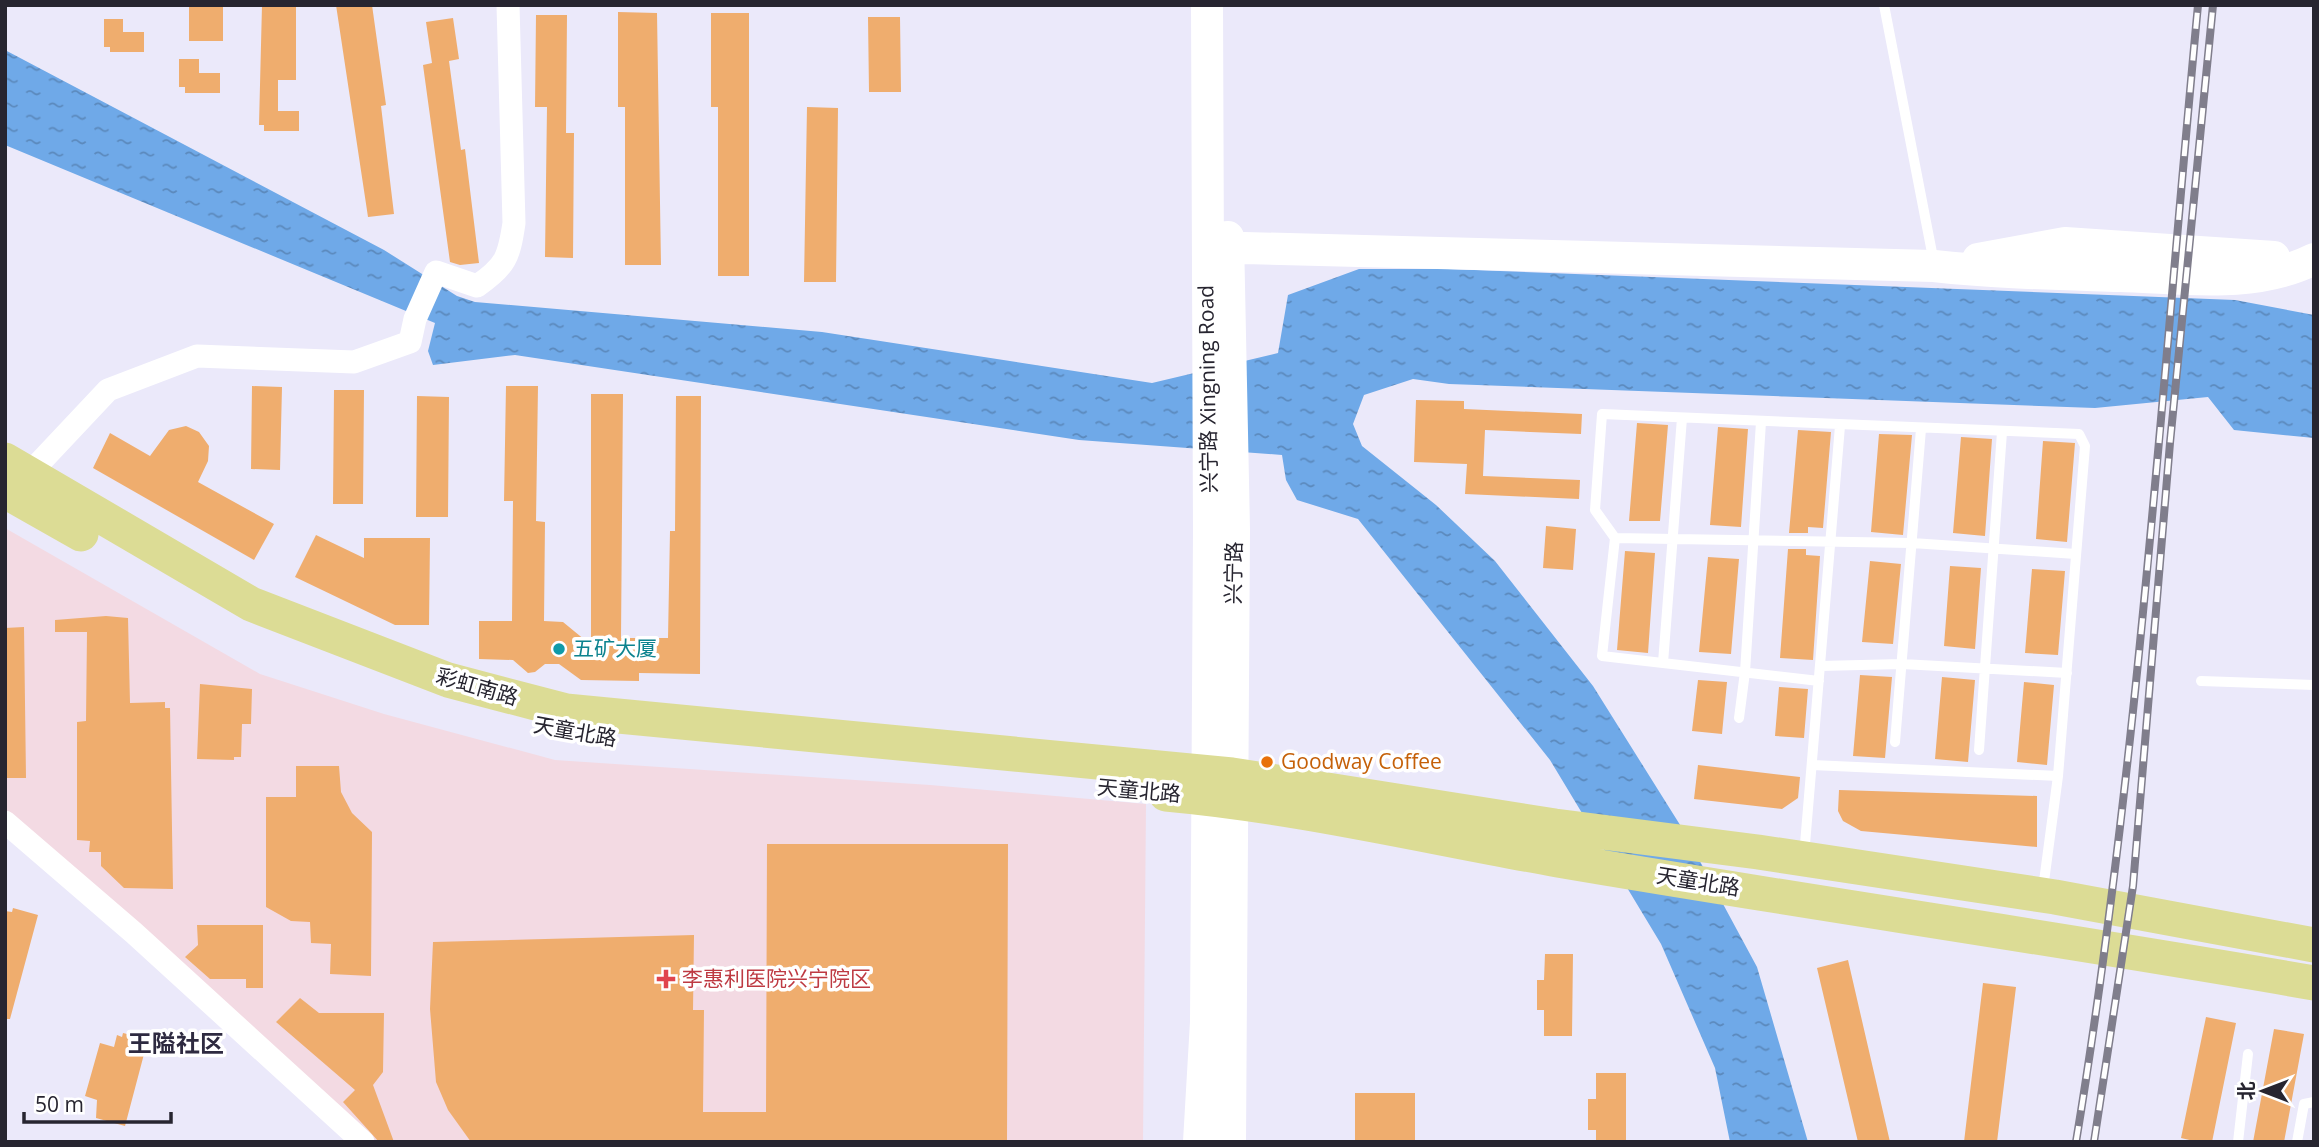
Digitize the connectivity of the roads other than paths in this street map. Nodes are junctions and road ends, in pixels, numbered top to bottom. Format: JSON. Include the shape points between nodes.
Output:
{"nodes":[{"id":1,"x":508,"y":5,"type":"edge"},
{"id":2,"x":1207,"y":5,"type":"edge"},
{"id":3,"x":1228,"y":5,"type":"edge"},
{"id":4,"x":1884,"y":5,"type":"edge"},
{"id":5,"x":1217,"y":247,"type":"junction"},
{"id":6,"x":2314,"y":252,"type":"edge"},
{"id":7,"x":2314,"y":259,"type":"edge"},
{"id":8,"x":1934,"y":266,"type":"junction"},
{"id":9,"x":1682,"y":418,"type":"junction"},
{"id":10,"x":1761,"y":422,"type":"junction"},
{"id":11,"x":1840,"y":426,"type":"junction"},
{"id":12,"x":1921,"y":429,"type":"junction"},
{"id":13,"x":2002,"y":432,"type":"junction"},
{"id":14,"x":13,"y":475,"type":"edge"},
{"id":15,"x":1222,"y":531,"type":"joint"},
{"id":16,"x":1615,"y":538,"type":"junction"},
{"id":17,"x":1674,"y":539,"type":"junction"},
{"id":18,"x":1754,"y":541,"type":"junction"},
{"id":19,"x":1831,"y":543,"type":"junction"},
{"id":20,"x":1912,"y":543,"type":"junction"},
{"id":21,"x":1994,"y":548,"type":"junction"},
{"id":22,"x":2076,"y":554,"type":"junction"},
{"id":23,"x":1663,"y":663,"type":"junction"},
{"id":24,"x":1902,"y":664,"type":"junction"},
{"id":25,"x":1820,"y":666,"type":"junction"},
{"id":26,"x":1986,"y":668,"type":"junction"},
{"id":27,"x":1745,"y":672,"type":"junction"},
{"id":28,"x":2067,"y":673,"type":"junction"},
{"id":29,"x":1819,"y":681,"type":"junction"},
{"id":30,"x":2201,"y":681,"type":"dead end"},
{"id":31,"x":2314,"y":685,"type":"edge"},
{"id":32,"x":1739,"y":718,"type":"dead end"},
{"id":33,"x":1895,"y":742,"type":"dead end"},
{"id":34,"x":1979,"y":750,"type":"dead end"},
{"id":35,"x":1812,"y":765,"type":"junction"},
{"id":36,"x":2058,"y":776,"type":"junction"},
{"id":37,"x":1219,"y":786,"type":"junction"},
{"id":38,"x":5,"y":822,"type":"edge"},
{"id":39,"x":1804,"y":859,"type":"junction"},
{"id":40,"x":2042,"y":895,"type":"junction"},
{"id":41,"x":2314,"y":945,"type":"edge"},
{"id":42,"x":2314,"y":983,"type":"edge"},
{"id":43,"x":2248,"y":1054,"type":"dead end"},
{"id":44,"x":2314,"y":1102,"type":"edge"},
{"id":45,"x":363,"y":1142,"type":"edge"},
{"id":46,"x":1199,"y":1142,"type":"edge"},
{"id":47,"x":1230,"y":1142,"type":"edge"},
{"id":48,"x":2238,"y":1142,"type":"edge"},
{"id":49,"x":2297,"y":1142,"type":"edge"}],
"edges":[{"from":1,"to":14,"type":"street","via":[[514,223],[510,251],[499,271],[477,286],[436,272],[410,342],[354,362],[197,356],[108,390]]},
{"from":2,"to":5,"type":"main road"},
{"from":3,"to":5,"type":"main road"},
{"from":4,"to":8,"type":"lane"},
{"from":5,"to":8,"type":"main road"},
{"from":5,"to":15,"type":"main road","name":"兴宁路 Xingning Road"},
{"from":6,"to":8,"type":"main road","via":[[2249,258],[2065,243]]},
{"from":7,"to":8,"type":"main road","via":[[2292,270],[2252,278],[1997,273]]},
{"from":9,"to":10,"type":"lane"},
{"from":9,"to":16,"type":"lane","via":[[1602,414],[1595,510]]},
{"from":9,"to":17,"type":"lane"},
{"from":10,"to":11,"type":"lane"},
{"from":10,"to":18,"type":"lane"},
{"from":11,"to":12,"type":"lane"},
{"from":11,"to":19,"type":"lane"},
{"from":12,"to":13,"type":"lane"},
{"from":12,"to":20,"type":"lane"},
{"from":13,"to":21,"type":"lane"},
{"from":13,"to":22,"type":"lane","via":[[2079,434],[2084,439]]},
{"from":14,"to":37,"type":"main road","name":"彩虹南路","via":[[251,604],[448,680],[566,711]]},
{"from":15,"to":37,"type":"main road","name":"兴宁路"},
{"from":16,"to":17,"type":"lane"},
{"from":16,"to":23,"type":"lane","via":[[1602,656]]},
{"from":17,"to":18,"type":"lane"},
{"from":17,"to":23,"type":"lane"},
{"from":18,"to":19,"type":"lane"},
{"from":18,"to":27,"type":"lane"},
{"from":19,"to":20,"type":"lane"},
{"from":19,"to":25,"type":"lane"},
{"from":20,"to":21,"type":"lane"},
{"from":20,"to":24,"type":"lane"},
{"from":21,"to":22,"type":"lane"},
{"from":21,"to":26,"type":"lane"},
{"from":22,"to":28,"type":"lane"},
{"from":23,"to":27,"type":"lane"},
{"from":24,"to":25,"type":"lane"},
{"from":24,"to":26,"type":"lane"},
{"from":24,"to":33,"type":"lane"},
{"from":25,"to":29,"type":"lane"},
{"from":26,"to":28,"type":"lane"},
{"from":26,"to":34,"type":"lane"},
{"from":27,"to":29,"type":"lane"},
{"from":27,"to":32,"type":"lane"},
{"from":28,"to":36,"type":"lane"},
{"from":29,"to":35,"type":"lane"},
{"from":30,"to":31,"type":"lane"},
{"from":35,"to":36,"type":"lane"},
{"from":35,"to":39,"type":"lane"},
{"from":36,"to":40,"type":"lane"},
{"from":37,"to":39,"type":"main road","name":"天童北路"},
{"from":37,"to":42,"type":"main road","name":"天童北路","via":[[1590,865]]},
{"from":37,"to":46,"type":"main road","name":"兴宁路"},
{"from":37,"to":47,"type":"main road","name":"兴宁路"},
{"from":38,"to":45,"type":"street"},
{"from":39,"to":40,"type":"main road","name":"天童北路"},
{"from":40,"to":41,"type":"main road","name":"天童北路"},
{"from":43,"to":48,"type":"lane"},
{"from":44,"to":49,"type":"lane","via":[[2304,1104]]}]}
